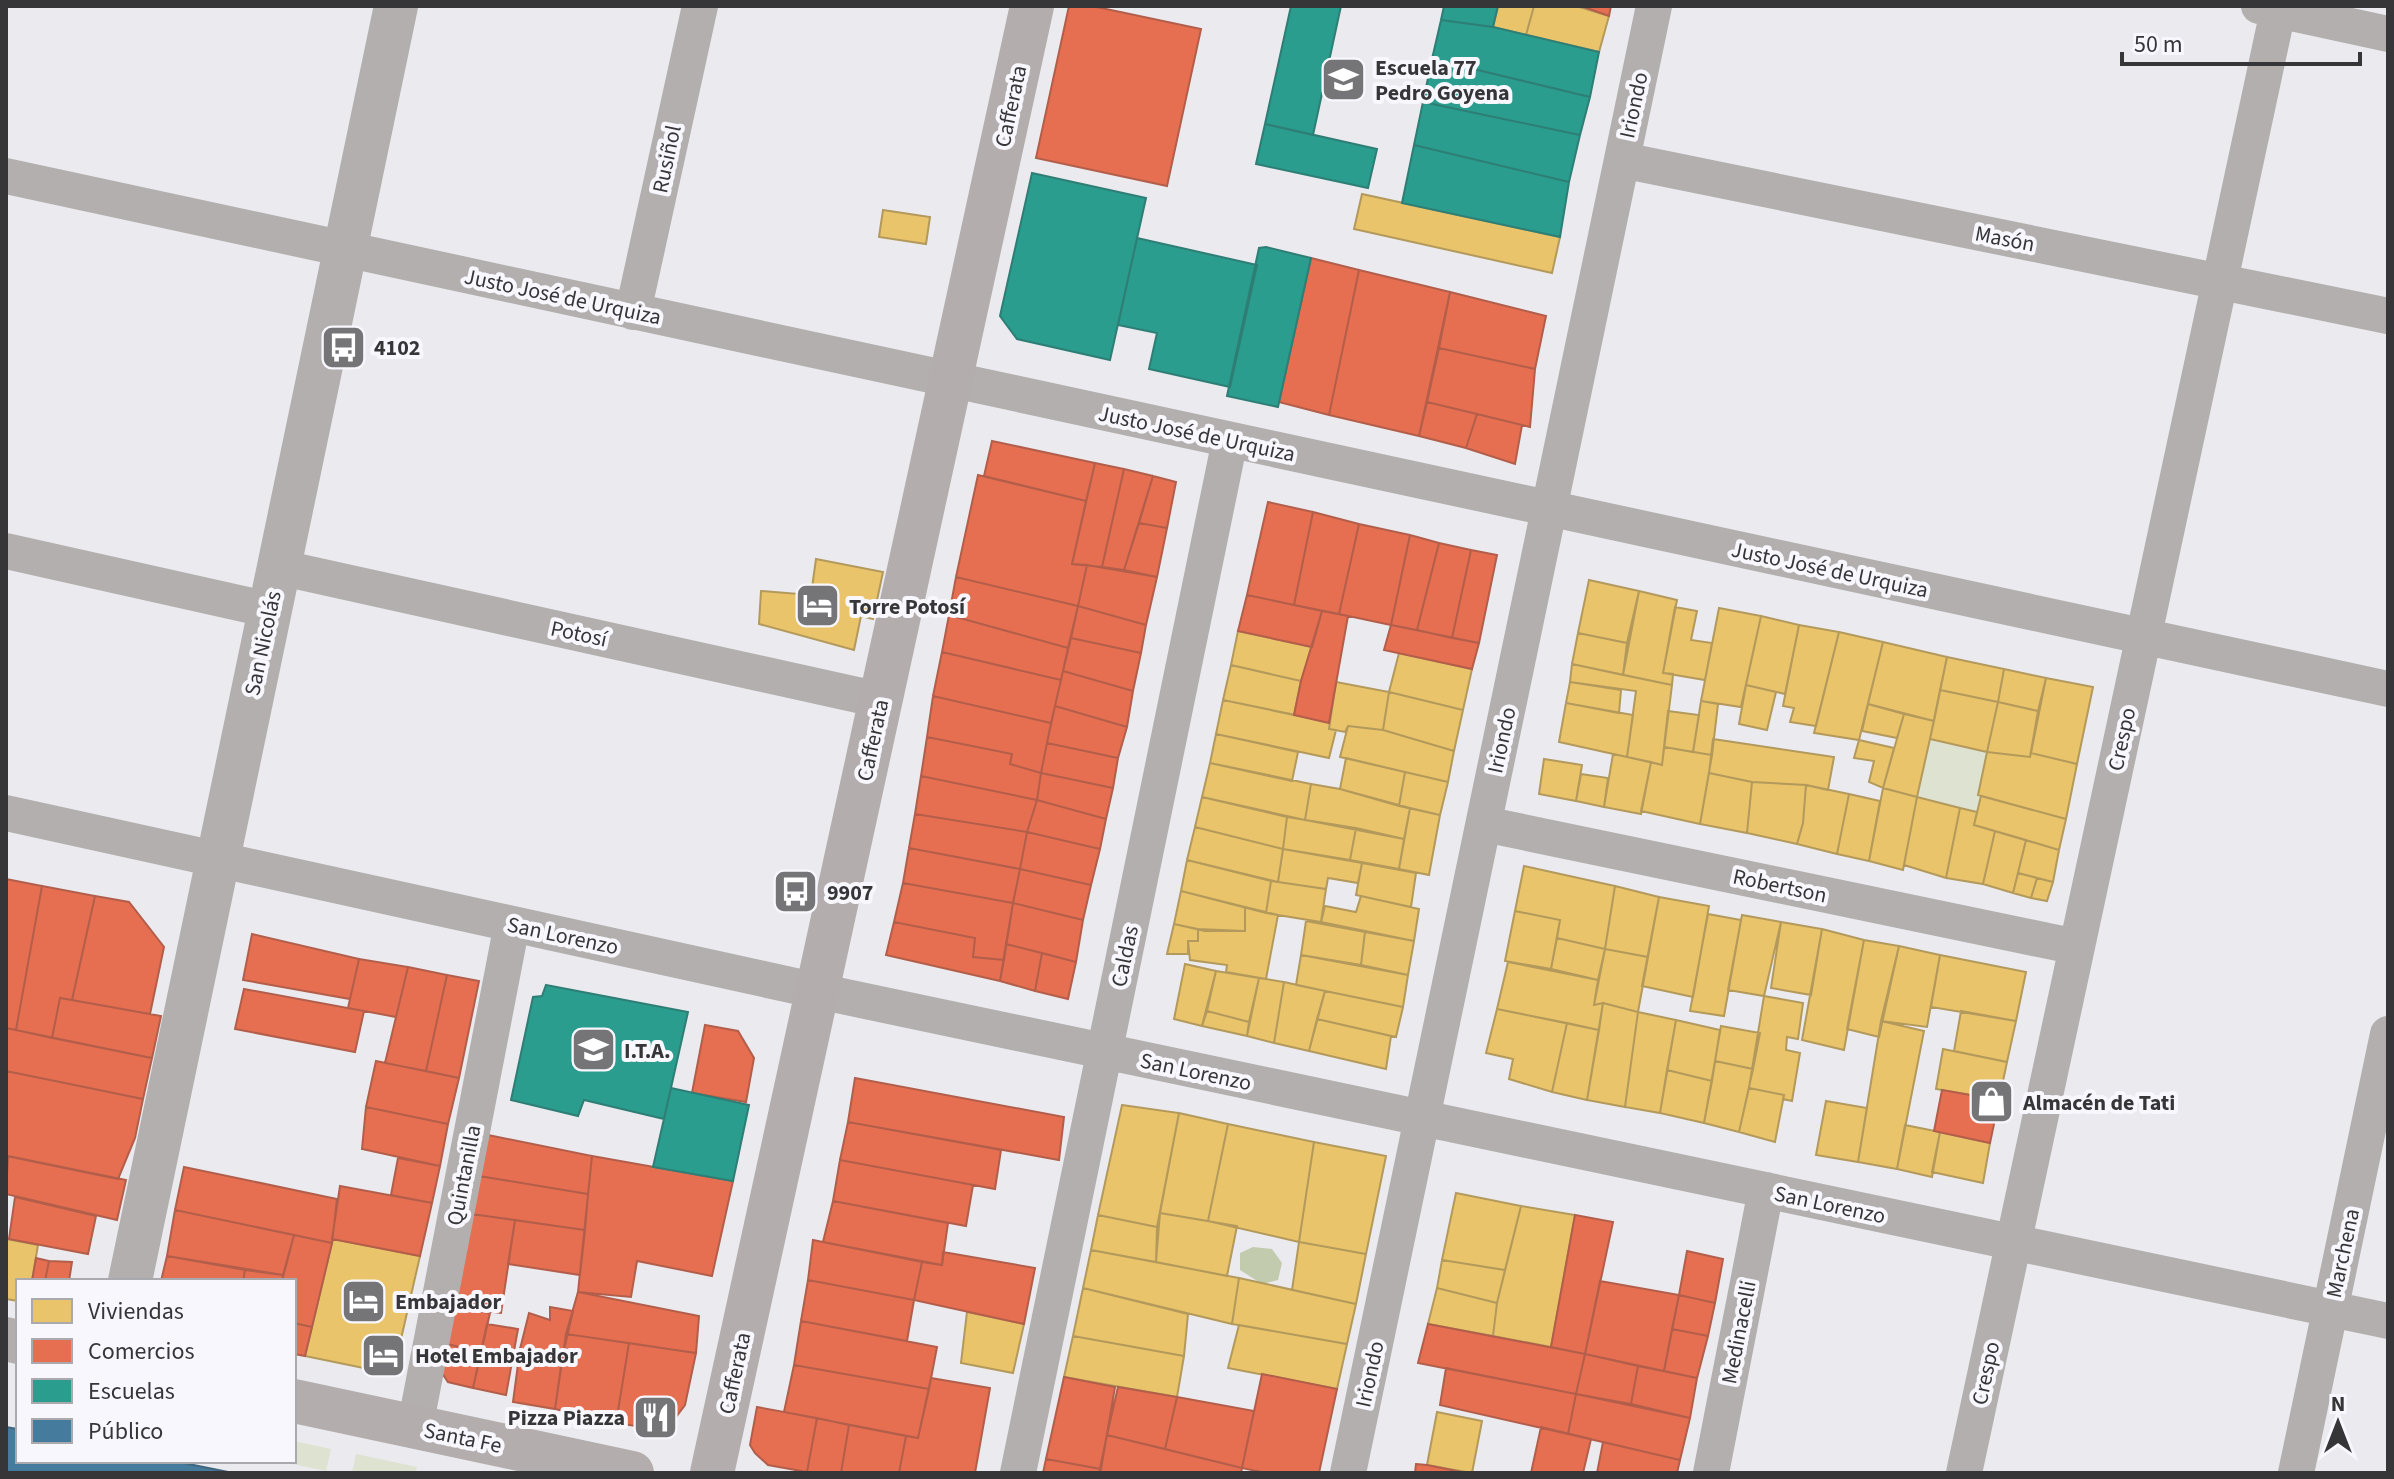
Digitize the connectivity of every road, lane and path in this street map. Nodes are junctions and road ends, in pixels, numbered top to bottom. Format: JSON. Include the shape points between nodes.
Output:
{"nodes":[{"id":1,"x":396,"y":6,"type":"edge"},
{"id":2,"x":700,"y":6,"type":"edge"},
{"id":3,"x":1032,"y":6,"type":"edge"},
{"id":4,"x":1654,"y":6,"type":"edge"},
{"id":5,"x":2272,"y":7,"type":"edge"},
{"id":6,"x":2388,"y":34,"type":"edge"},
{"id":7,"x":1622,"y":160,"type":"junction"},
{"id":8,"x":6,"y":176,"type":"edge"},
{"id":9,"x":344,"y":249,"type":"junction"},
{"id":10,"x":2220,"y":281,"type":"junction"},
{"id":11,"x":633,"y":312,"type":"junction"},
{"id":12,"x":2388,"y":316,"type":"edge"},
{"id":13,"x":950,"y":379,"type":"junction"},
{"id":14,"x":1230,"y":440,"type":"junction"},
{"id":15,"x":1549,"y":509,"type":"junction"},
{"id":16,"x":6,"y":551,"type":"edge"},
{"id":17,"x":278,"y":567,"type":"junction"},
{"id":18,"x":270,"y":610,"type":"junction"},
{"id":19,"x":2144,"y":636,"type":"junction"},
{"id":20,"x":2388,"y":689,"type":"edge"},
{"id":21,"x":880,"y":700,"type":"junction"},
{"id":22,"x":6,"y":813,"type":"edge"},
{"id":23,"x":1484,"y":824,"type":"junction"},
{"id":24,"x":217,"y":859,"type":"junction"},
{"id":25,"x":512,"y":924,"type":"junction"},
{"id":26,"x":2077,"y":947,"type":"junction"},
{"id":27,"x":818,"y":991,"type":"junction"},
{"id":28,"x":2388,"y":1034,"type":"edge"},
{"id":29,"x":1105,"y":1051,"type":"junction"},
{"id":30,"x":1422,"y":1118,"type":"junction"},
{"id":31,"x":1766,"y":1190,"type":"junction"},
{"id":32,"x":2014,"y":1242,"type":"junction"},
{"id":33,"x":130,"y":1279,"type":"edge"},
{"id":34,"x":2330,"y":1309,"type":"junction"},
{"id":35,"x":2388,"y":1321,"type":"edge"},
{"id":36,"x":296,"y":1401,"type":"edge"},
{"id":37,"x":415,"y":1427,"type":"junction"},
{"id":38,"x":632,"y":1473,"type":"edge"},
{"id":39,"x":712,"y":1473,"type":"edge"},
{"id":40,"x":1018,"y":1473,"type":"edge"},
{"id":41,"x":1348,"y":1473,"type":"edge"},
{"id":42,"x":1711,"y":1473,"type":"edge"},
{"id":43,"x":1964,"y":1473,"type":"edge"},
{"id":44,"x":2296,"y":1473,"type":"edge"}],
"edges":[{"from":1,"to":9,"type":"street","name":"San Nicolás"},
{"from":2,"to":11,"type":"street","name":"Rusiñol"},
{"from":3,"to":13,"type":"main road","name":"Cafferata"},
{"from":4,"to":7,"type":"street","name":"Iriondo"},
{"from":5,"to":6,"type":"street"},
{"from":5,"to":10,"type":"street","name":"Crespo"},
{"from":7,"to":10,"type":"street","name":"Masón"},
{"from":7,"to":15,"type":"street","name":"Iriondo"},
{"from":8,"to":9,"type":"street","name":"Justo José de Urquiza"},
{"from":9,"to":11,"type":"street","name":"Justo José de Urquiza"},
{"from":9,"to":17,"type":"street","name":"San Nicolás"},
{"from":10,"to":12,"type":"street","name":"Masón"},
{"from":10,"to":19,"type":"street","name":"Crespo"},
{"from":11,"to":13,"type":"street","name":"Justo José de Urquiza"},
{"from":13,"to":14,"type":"street","name":"Justo José de Urquiza"},
{"from":13,"to":21,"type":"main road","name":"Cafferata"},
{"from":14,"to":15,"type":"street","name":"Justo José de Urquiza"},
{"from":14,"to":29,"type":"street","name":"Caldas"},
{"from":15,"to":19,"type":"street","name":"Justo José de Urquiza"},
{"from":15,"to":23,"type":"street","name":"Iriondo"},
{"from":16,"to":18,"type":"street"},
{"from":17,"to":18,"type":"street","name":"San Nicolás"},
{"from":17,"to":21,"type":"street","name":"Potosí"},
{"from":18,"to":24,"type":"street","name":"San Nicolás"},
{"from":19,"to":20,"type":"street","name":"Justo José de Urquiza"},
{"from":19,"to":26,"type":"street","name":"Crespo"},
{"from":21,"to":27,"type":"main road","name":"Cafferata"},
{"from":22,"to":24,"type":"street","name":"San Lorenzo"},
{"from":23,"to":26,"type":"street","name":"Robertson"},
{"from":23,"to":30,"type":"street","name":"Iriondo"},
{"from":24,"to":25,"type":"street","name":"San Lorenzo"},
{"from":24,"to":33,"type":"street","name":"San Nicolás"},
{"from":25,"to":27,"type":"street","name":"San Lorenzo"},
{"from":25,"to":37,"type":"street","name":"Quintanilla"},
{"from":26,"to":32,"type":"street","name":"Crespo"},
{"from":27,"to":29,"type":"street","name":"San Lorenzo"},
{"from":27,"to":39,"type":"main road","name":"Cafferata"},
{"from":28,"to":34,"type":"street","name":"Marchena"},
{"from":29,"to":30,"type":"street","name":"San Lorenzo"},
{"from":29,"to":40,"type":"street","name":"Caldas"},
{"from":30,"to":31,"type":"street","name":"San Lorenzo"},
{"from":30,"to":41,"type":"street","name":"Iriondo"},
{"from":31,"to":32,"type":"street","name":"San Lorenzo"},
{"from":31,"to":42,"type":"street","name":"Medinacelli"},
{"from":32,"to":34,"type":"street","name":"San Lorenzo"},
{"from":32,"to":43,"type":"street","name":"Crespo"},
{"from":34,"to":35,"type":"street","name":"San Lorenzo"},
{"from":34,"to":44,"type":"street","name":"Marchena"},
{"from":36,"to":37,"type":"main road","name":"Santa Fe"},
{"from":37,"to":38,"type":"main road","name":"Santa Fe"}]}
